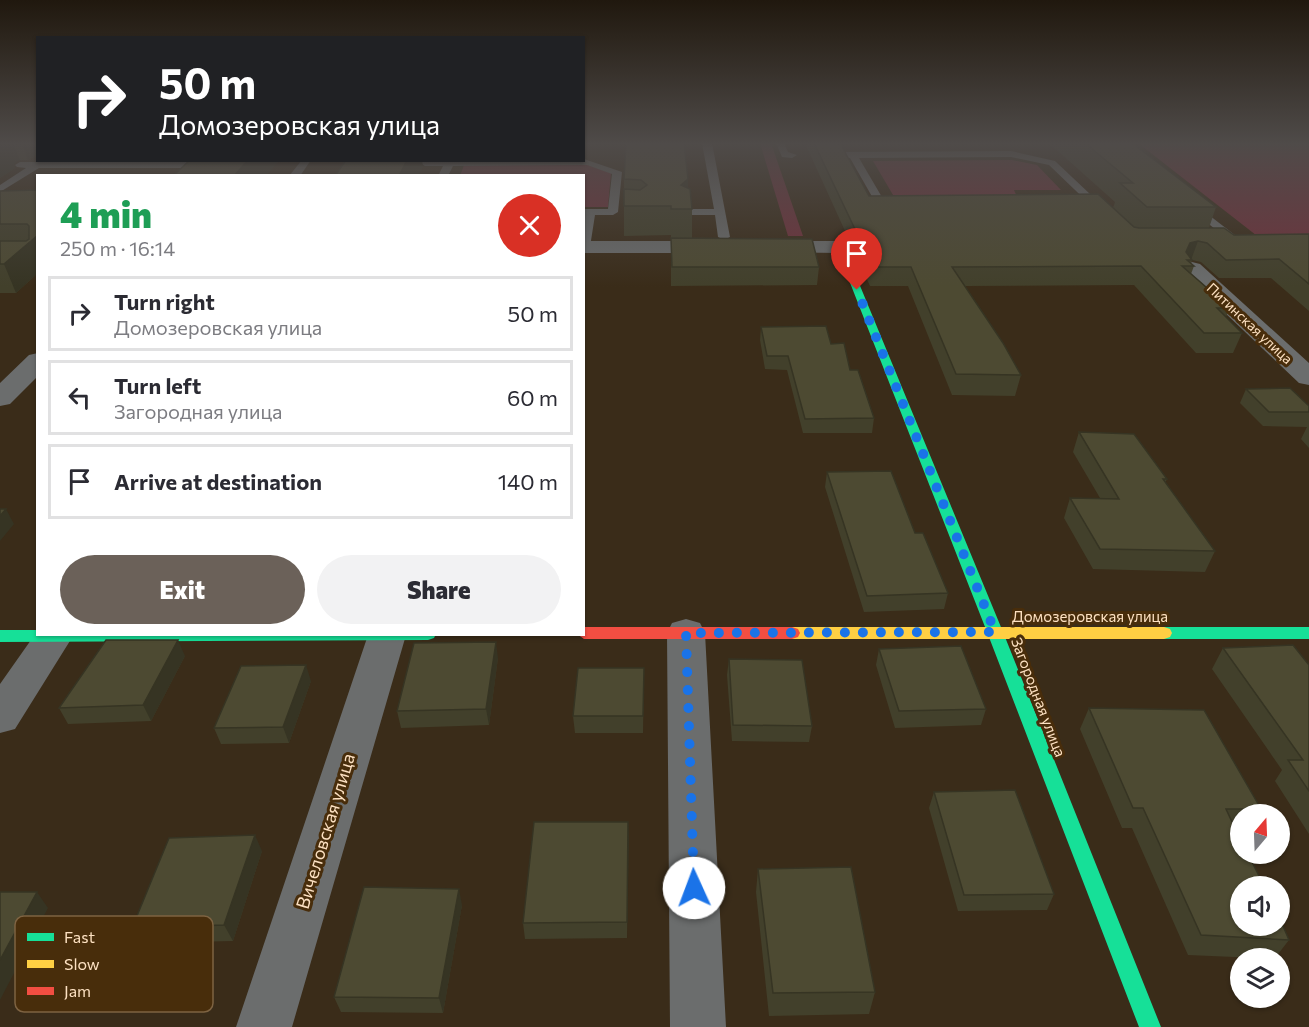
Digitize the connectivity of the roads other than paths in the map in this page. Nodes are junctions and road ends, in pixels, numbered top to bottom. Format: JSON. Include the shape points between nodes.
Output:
{"nodes":[{"id":1,"x":617,"y":191,"type":"edge"},
{"id":2,"x":717,"y":191,"type":"edge"},
{"id":3,"x":874,"y":191,"type":"edge"},
{"id":4,"x":1081,"y":191,"type":"edge"},
{"id":5,"x":1184,"y":199,"type":"edge"},
{"id":6,"x":1085,"y":206,"type":"edge"},
{"id":7,"x":1097,"y":206,"type":"junction"},
{"id":8,"x":907,"y":207,"type":"edge"},
{"id":9,"x":587,"y":212,"type":"edge"},
{"id":10,"x":688,"y":212,"type":"edge"},
{"id":11,"x":721,"y":212,"type":"junction"},
{"id":12,"x":1112,"y":220,"type":"edge"},
{"id":13,"x":585,"y":233,"type":"edge"},
{"id":14,"x":724,"y":237,"type":"edge"},
{"id":15,"x":1215,"y":241,"type":"edge"},
{"id":16,"x":585,"y":244,"type":"edge"},
{"id":17,"x":840,"y":247,"type":"joint"},
{"id":18,"x":1192,"y":268,"type":"edge"},
{"id":19,"x":36,"y":363,"type":"edge"},
{"id":20,"x":1309,"y":377,"type":"edge"},
{"id":21,"x":0,"y":398,"type":"edge"},
{"id":22,"x":995,"y":632,"type":"junction"},
{"id":23,"x":585,"y":633,"type":"edge"},
{"id":24,"x":686,"y":633,"type":"junction"},
{"id":25,"x":1308,"y":634,"type":"edge"},
{"id":26,"x":0,"y":636,"type":"edge"},
{"id":27,"x":54,"y":636,"type":"joint"},
{"id":28,"x":387,"y":636,"type":"edge"},
{"id":29,"x":0,"y":717,"type":"edge"},
{"id":30,"x":264,"y":1027,"type":"edge"},
{"id":31,"x":698,"y":1027,"type":"edge"},
{"id":32,"x":1150,"y":1027,"type":"edge"}],
"edges":[{"from":1,"to":9,"type":"lane","via":[[618,212]]},
{"from":2,"to":11,"type":"lane"},
{"from":3,"to":8,"type":"lane","via":[[883,207]]},
{"from":4,"to":7,"type":"lane"},
{"from":5,"to":15,"type":"lane","via":[[1237,241]]},
{"from":6,"to":7,"type":"lane"},
{"from":7,"to":12,"type":"lane"},
{"from":9,"to":13,"type":"lane"},
{"from":10,"to":11,"type":"lane"},
{"from":11,"to":14,"type":"lane"},
{"from":16,"to":17,"type":"street"},
{"from":17,"to":22,"type":"street","name":"Загородная улица"},
{"from":18,"to":20,"type":"street","name":"Питинская улица"},
{"from":19,"to":21,"type":"street"},
{"from":22,"to":24,"type":"street","name":"Домозеровская улица"},
{"from":22,"to":25,"type":"street","name":"Домозеровская улица"},
{"from":22,"to":32,"type":"street","name":"Загородная улица"},
{"from":23,"to":24,"type":"street","name":"Домозеровская улица"},
{"from":24,"to":31,"type":"street"},
{"from":26,"to":27,"type":"street"},
{"from":27,"to":29,"type":"street"},
{"from":28,"to":30,"type":"street","name":"Вичеловская улица"}]}
